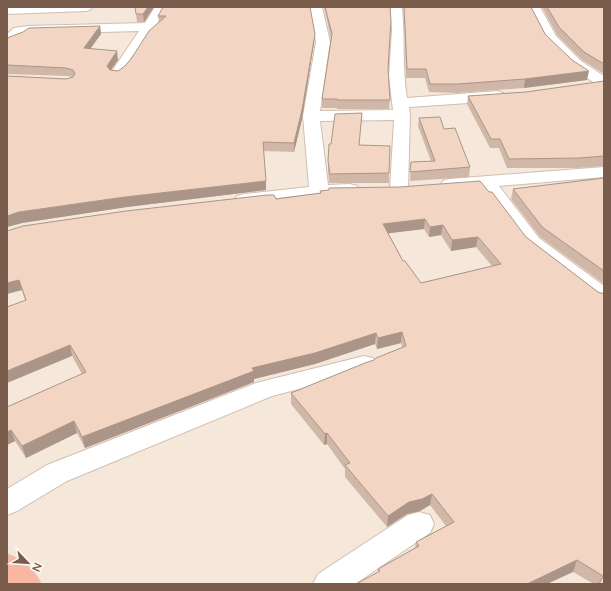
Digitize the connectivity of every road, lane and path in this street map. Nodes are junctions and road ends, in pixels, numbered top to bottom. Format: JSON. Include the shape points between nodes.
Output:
{"nodes":[{"id":1,"x":86,"y":7,"type":"edge"},
{"id":2,"x":161,"y":7,"type":"edge"},
{"id":3,"x":316,"y":7,"type":"edge"},
{"id":4,"x":396,"y":7,"type":"edge"},
{"id":5,"x":534,"y":7,"type":"edge"},
{"id":6,"x":7,"y":10,"type":"edge"},
{"id":7,"x":147,"y":27,"type":"junction"},
{"id":8,"x":7,"y":41,"type":"edge"},
{"id":9,"x":117,"y":74,"type":"edge"},
{"id":10,"x":604,"y":83,"type":"edge"},
{"id":11,"x":582,"y":87,"type":"edge"},
{"id":12,"x":508,"y":95,"type":"edge"},
{"id":13,"x":401,"y":109,"type":"junction"},
{"id":14,"x":311,"y":116,"type":"junction"},
{"id":15,"x":604,"y":172,"type":"edge"},
{"id":16,"x":486,"y":181,"type":"junction"},
{"id":17,"x":400,"y":188,"type":"junction"},
{"id":18,"x":319,"y":191,"type":"junction"},
{"id":19,"x":227,"y":202,"type":"edge"},
{"id":20,"x":604,"y":298,"type":"edge"},
{"id":21,"x":364,"y":364,"type":"edge"},
{"id":22,"x":7,"y":503,"type":"edge"},
{"id":23,"x":419,"y":524,"type":"dead end"},
{"id":24,"x":7,"y":568,"type":"edge"},
{"id":25,"x":25,"y":584,"type":"edge"},
{"id":26,"x":329,"y":584,"type":"edge"}],
"edges":[{"from":1,"to":6,"type":"street"},
{"from":2,"to":7,"type":"street"},
{"from":3,"to":14,"type":"street","via":[[323,42]]},
{"from":4,"to":13,"type":"street","via":[[396,77]]},
{"from":5,"to":10,"type":"street","via":[[550,38],[576,64]]},
{"from":7,"to":8,"type":"street","via":[[28,30],[19,31]]},
{"from":7,"to":9,"type":"street"},
{"from":10,"to":11,"type":"street"},
{"from":12,"to":13,"type":"street"},
{"from":13,"to":14,"type":"street"},
{"from":13,"to":17,"type":"street"},
{"from":14,"to":18,"type":"street"},
{"from":15,"to":16,"type":"street"},
{"from":16,"to":17,"type":"street"},
{"from":16,"to":20,"type":"street","via":[[532,242],[583,279]]},
{"from":17,"to":18,"type":"street"},
{"from":18,"to":19,"type":"street"},
{"from":21,"to":22,"type":"street","via":[[266,389],[57,473]]},
{"from":23,"to":26,"type":"street"},
{"from":24,"to":25,"type":"highway"}]}
